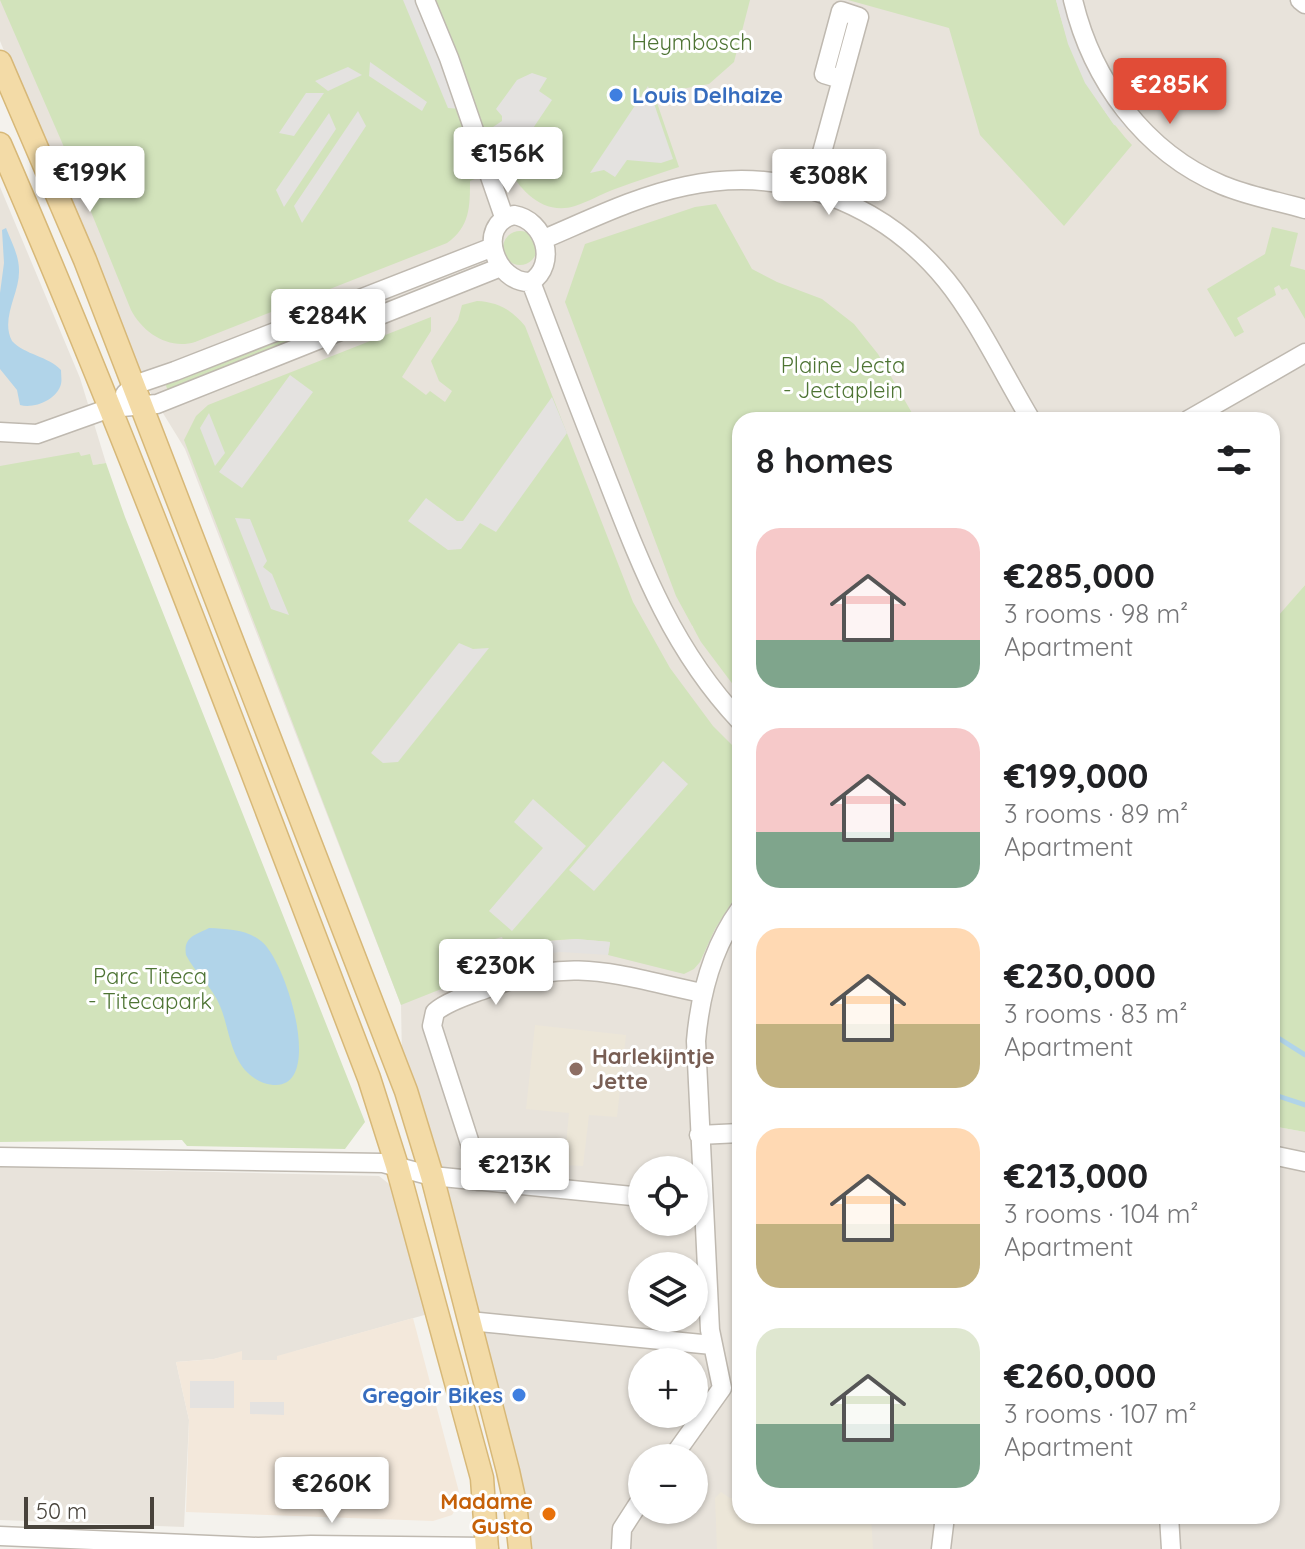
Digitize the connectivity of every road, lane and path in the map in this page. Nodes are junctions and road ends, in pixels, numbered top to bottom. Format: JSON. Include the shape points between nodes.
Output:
{"nodes":[{"id":1,"x":425,"y":0,"type":"edge"},
{"id":2,"x":1073,"y":0,"type":"edge"},
{"id":3,"x":1300,"y":0,"type":"edge"},
{"id":4,"x":1305,"y":4,"type":"edge"},
{"id":5,"x":0,"y":62,"type":"edge"},
{"id":6,"x":841,"y":79,"type":"dead end"},
{"id":7,"x":0,"y":144,"type":"edge"},
{"id":8,"x":812,"y":189,"type":"junction"},
{"id":9,"x":1305,"y":209,"type":"edge"},
{"id":10,"x":504,"y":217,"type":"junction"},
{"id":11,"x":544,"y":239,"type":"junction"},
{"id":12,"x":493,"y":247,"type":"junction"},
{"id":13,"x":501,"y":267,"type":"junction"},
{"id":14,"x":531,"y":282,"type":"junction"},
{"id":15,"x":1305,"y":353,"type":"edge"},
{"id":16,"x":134,"y":385,"type":"junction"},
{"id":17,"x":142,"y":407,"type":"junction"},
{"id":18,"x":110,"y":408,"type":"junction"},
{"id":19,"x":1026,"y":412,"type":"edge"},
{"id":20,"x":1202,"y":412,"type":"edge"},
{"id":21,"x":0,"y":432,"type":"edge"},
{"id":22,"x":732,"y":711,"type":"edge"},
{"id":23,"x":732,"y":923,"type":"edge"},
{"id":24,"x":702,"y":993,"type":"junction"},
{"id":25,"x":732,"y":1133,"type":"edge"},
{"id":26,"x":699,"y":1135,"type":"junction"},
{"id":27,"x":699,"y":1156,"type":"edge"},
{"id":28,"x":0,"y":1157,"type":"edge"},
{"id":29,"x":1280,"y":1157,"type":"edge"},
{"id":30,"x":1305,"y":1162,"type":"edge"},
{"id":31,"x":397,"y":1166,"type":"junction"},
{"id":32,"x":432,"y":1176,"type":"junction"},
{"id":33,"x":479,"y":1181,"type":"junction"},
{"id":34,"x":628,"y":1196,"type":"edge"},
{"id":35,"x":702,"y":1236,"type":"edge"},
{"id":36,"x":469,"y":1321,"type":"junction"},
{"id":37,"x":712,"y":1345,"type":"junction"},
{"id":38,"x":731,"y":1389,"type":"edge"},
{"id":39,"x":684,"y":1444,"type":"edge"},
{"id":40,"x":628,"y":1520,"type":"edge"},
{"id":41,"x":944,"y":1524,"type":"edge"},
{"id":42,"x":1169,"y":1524,"type":"edge"},
{"id":43,"x":0,"y":1536,"type":"edge"},
{"id":44,"x":287,"y":1548,"type":"edge"},
{"id":45,"x":487,"y":1548,"type":"edge"},
{"id":46,"x":520,"y":1549,"type":"edge"},
{"id":47,"x":621,"y":1549,"type":"edge"},
{"id":48,"x":941,"y":1549,"type":"edge"},
{"id":49,"x":1171,"y":1549,"type":"edge"}],
"edges":[{"from":1,"to":10,"type":"street"},
{"from":2,"to":9,"type":"street","via":[[1086,47],[1107,86],[1159,144],[1221,185]]},
{"from":3,"to":4,"type":"street"},
{"from":5,"to":16,"type":"main road"},
{"from":6,"to":8,"type":"street"},
{"from":7,"to":18,"type":"main road"},
{"from":8,"to":11,"type":"street","via":[[744,180],[685,186]]},
{"from":8,"to":19,"type":"street","via":[[878,219],[926,258],[959,298]]},
{"from":10,"to":11,"type":"street","via":[[523,216]]},
{"from":10,"to":12,"type":"street","via":[[494,228]]},
{"from":11,"to":14,"type":"street","via":[[545,260]]},
{"from":12,"to":13,"type":"street"},
{"from":12,"to":16,"type":"street"},
{"from":13,"to":14,"type":"street","via":[[514,280]]},
{"from":13,"to":17,"type":"street"},
{"from":14,"to":22,"type":"street","via":[[656,600],[689,658]]},
{"from":15,"to":20,"type":"street"},
{"from":16,"to":17,"type":"main road"},
{"from":16,"to":18,"type":"street"},
{"from":17,"to":18,"type":"street"},
{"from":17,"to":32,"type":"main road","via":[[390,1048]]},
{"from":18,"to":21,"type":"street","via":[[37,434]]},
{"from":18,"to":31,"type":"main road","via":[[364,1063]]},
{"from":23,"to":24,"type":"street"},
{"from":24,"to":26,"type":"street","via":[[696,1041]]},
{"from":24,"to":33,"type":"street","via":[[598,971],[562,969],[507,980],[435,1012],[432,1026]]},
{"from":25,"to":26,"type":"street"},
{"from":26,"to":27,"type":"street"},
{"from":28,"to":31,"type":"street"},
{"from":29,"to":30,"type":"street"},
{"from":31,"to":32,"type":"street"},
{"from":31,"to":45,"type":"main road","via":[[482,1478]]},
{"from":32,"to":33,"type":"street"},
{"from":32,"to":36,"type":"main road"},
{"from":33,"to":34,"type":"street"},
{"from":35,"to":37,"type":"street"},
{"from":36,"to":37,"type":"street"},
{"from":36,"to":46,"type":"main road","via":[[510,1482]]},
{"from":37,"to":38,"type":"street"},
{"from":38,"to":39,"type":"street"},
{"from":40,"to":47,"type":"street"},
{"from":41,"to":48,"type":"street"},
{"from":42,"to":49,"type":"street"},
{"from":43,"to":44,"type":"street"},
{"from":44,"to":45,"type":"street"}]}
